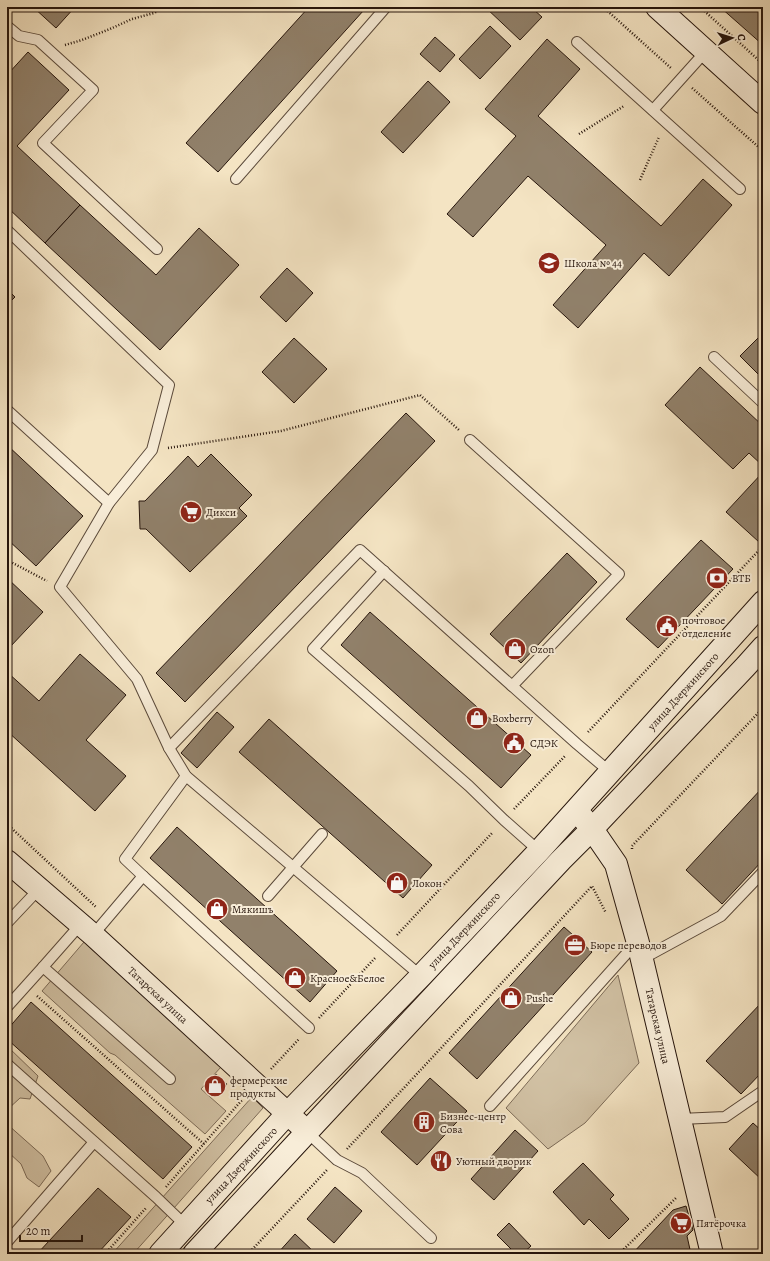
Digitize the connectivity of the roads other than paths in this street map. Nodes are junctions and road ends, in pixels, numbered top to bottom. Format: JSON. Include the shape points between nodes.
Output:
{"nodes":[{"id":1,"x":386,"y":7,"type":"edge"},
{"id":2,"x":657,"y":7,"type":"edge"},
{"id":3,"x":7,"y":26,"type":"edge"},
{"id":4,"x":577,"y":42,"type":"dead end"},
{"id":5,"x":706,"y":51,"type":"junction"},
{"id":6,"x":763,"y":103,"type":"edge"},
{"id":7,"x":653,"y":110,"type":"junction"},
{"id":8,"x":236,"y":179,"type":"dead end"},
{"id":9,"x":740,"y":189,"type":"dead end"},
{"id":10,"x":7,"y":230,"type":"edge"},
{"id":11,"x":157,"y":249,"type":"dead end"},
{"id":12,"x":714,"y":357,"type":"dead end"},
{"id":13,"x":763,"y":403,"type":"edge"},
{"id":14,"x":7,"y":410,"type":"edge"},
{"id":15,"x":470,"y":440,"type":"road end"},
{"id":16,"x":109,"y":503,"type":"junction"},
{"id":17,"x":384,"y":571,"type":"junction"},
{"id":18,"x":763,"y":602,"type":"edge"},
{"id":19,"x":763,"y":647,"type":"edge"},
{"id":20,"x":512,"y":686,"type":"junction"},
{"id":21,"x":169,"y":748,"type":"junction"},
{"id":22,"x":610,"y":772,"type":"junction"},
{"id":23,"x":186,"y":776,"type":"junction"},
{"id":24,"x":576,"y":810,"type":"junction"},
{"id":25,"x":592,"y":829,"type":"junction"},
{"id":26,"x":322,"y":834,"type":"dead end"},
{"id":27,"x":539,"y":851,"type":"junction"},
{"id":28,"x":7,"y":861,"type":"edge"},
{"id":29,"x":293,"y":867,"type":"junction"},
{"id":30,"x":763,"y":872,"type":"edge"},
{"id":31,"x":142,"y":876,"type":"junction"},
{"id":32,"x":39,"y":889,"type":"junction"},
{"id":33,"x":268,"y":896,"type":"dead end"},
{"id":34,"x":7,"y":923,"type":"edge"},
{"id":35,"x":87,"y":930,"type":"junction"},
{"id":36,"x":640,"y":951,"type":"junction"},
{"id":37,"x":43,"y":967,"type":"junction"},
{"id":38,"x":421,"y":976,"type":"junction"},
{"id":39,"x":7,"y":1007,"type":"edge"},
{"id":40,"x":309,"y":1028,"type":"dead end"},
{"id":41,"x":7,"y":1064,"type":"edge"},
{"id":42,"x":170,"y":1079,"type":"dead end"},
{"id":43,"x":763,"y":1091,"type":"edge"},
{"id":44,"x":490,"y":1106,"type":"dead end"},
{"id":45,"x":287,"y":1114,"type":"junction"},
{"id":46,"x":680,"y":1119,"type":"junction"},
{"id":47,"x":307,"y":1132,"type":"junction"},
{"id":48,"x":94,"y":1142,"type":"junction"},
{"id":49,"x":185,"y":1225,"type":"junction"},
{"id":50,"x":431,"y":1238,"type":"dead end"},
{"id":51,"x":7,"y":1242,"type":"edge"},
{"id":52,"x":160,"y":1254,"type":"edge"},
{"id":53,"x":194,"y":1254,"type":"edge"},
{"id":54,"x":712,"y":1254,"type":"edge"}],
"edges":[{"from":1,"to":8,"type":"lane"},
{"from":2,"to":5,"type":"main road"},
{"from":3,"to":11,"type":"lane","via":[[19,36],[38,40],[93,90],[43,143]]},
{"from":4,"to":7,"type":"lane"},
{"from":5,"to":6,"type":"main road"},
{"from":5,"to":7,"type":"lane"},
{"from":7,"to":9,"type":"lane"},
{"from":10,"to":16,"type":"lane","via":[[169,385],[152,450]]},
{"from":12,"to":13,"type":"lane"},
{"from":14,"to":16,"type":"lane"},
{"from":15,"to":20,"type":"lane","via":[[620,574]]},
{"from":16,"to":21,"type":"lane","via":[[60,587],[137,678]]},
{"from":17,"to":20,"type":"lane"},
{"from":17,"to":21,"type":"lane","via":[[360,550]]},
{"from":17,"to":27,"type":"lane","via":[[313,649]]},
{"from":18,"to":22,"type":"main road","name":"улица Дзержинского"},
{"from":19,"to":25,"type":"main road"},
{"from":20,"to":22,"type":"lane"},
{"from":21,"to":23,"type":"lane"},
{"from":22,"to":24,"type":"main road","name":"улица Дзержинского"},
{"from":23,"to":29,"type":"lane"},
{"from":23,"to":31,"type":"lane","via":[[125,859]]},
{"from":24,"to":25,"type":"main road","name":"Татарская улица"},
{"from":24,"to":27,"type":"main road","name":"улица Дзержинского"},
{"from":25,"to":36,"type":"main road","name":"Татарская улица","via":[[616,864]]},
{"from":25,"to":47,"type":"main road"},
{"from":26,"to":29,"type":"lane"},
{"from":27,"to":38,"type":"main road","name":"улица Дзержинского"},
{"from":28,"to":32,"type":"main road","name":"Татарская улица"},
{"from":29,"to":33,"type":"lane"},
{"from":29,"to":38,"type":"lane"},
{"from":30,"to":36,"type":"lane","via":[[721,916]]},
{"from":31,"to":35,"type":"lane","via":[[109,918]]},
{"from":31,"to":40,"type":"lane"},
{"from":32,"to":34,"type":"lane"},
{"from":32,"to":35,"type":"main road","name":"Татарская улица"},
{"from":35,"to":37,"type":"lane"},
{"from":35,"to":45,"type":"main road","name":"Татарская улица"},
{"from":36,"to":44,"type":"lane","via":[[626,953]]},
{"from":36,"to":46,"type":"main road","name":"Татарская улица"},
{"from":37,"to":39,"type":"lane"},
{"from":37,"to":42,"type":"lane"},
{"from":38,"to":45,"type":"main road","name":"улица Дзержинского"},
{"from":41,"to":48,"type":"lane"},
{"from":43,"to":46,"type":"lane","via":[[725,1117]]},
{"from":45,"to":47,"type":"main road","name":"Татарская улица"},
{"from":45,"to":49,"type":"main road","name":"улица Дзержинского"},
{"from":46,"to":54,"type":"main road","name":"Татарская улица"},
{"from":47,"to":50,"type":"lane","via":[[337,1160],[362,1173]]},
{"from":47,"to":53,"type":"main road"},
{"from":48,"to":49,"type":"lane"},
{"from":48,"to":51,"type":"lane"},
{"from":49,"to":52,"type":"main road","name":"улица Дзержинского"}]}
